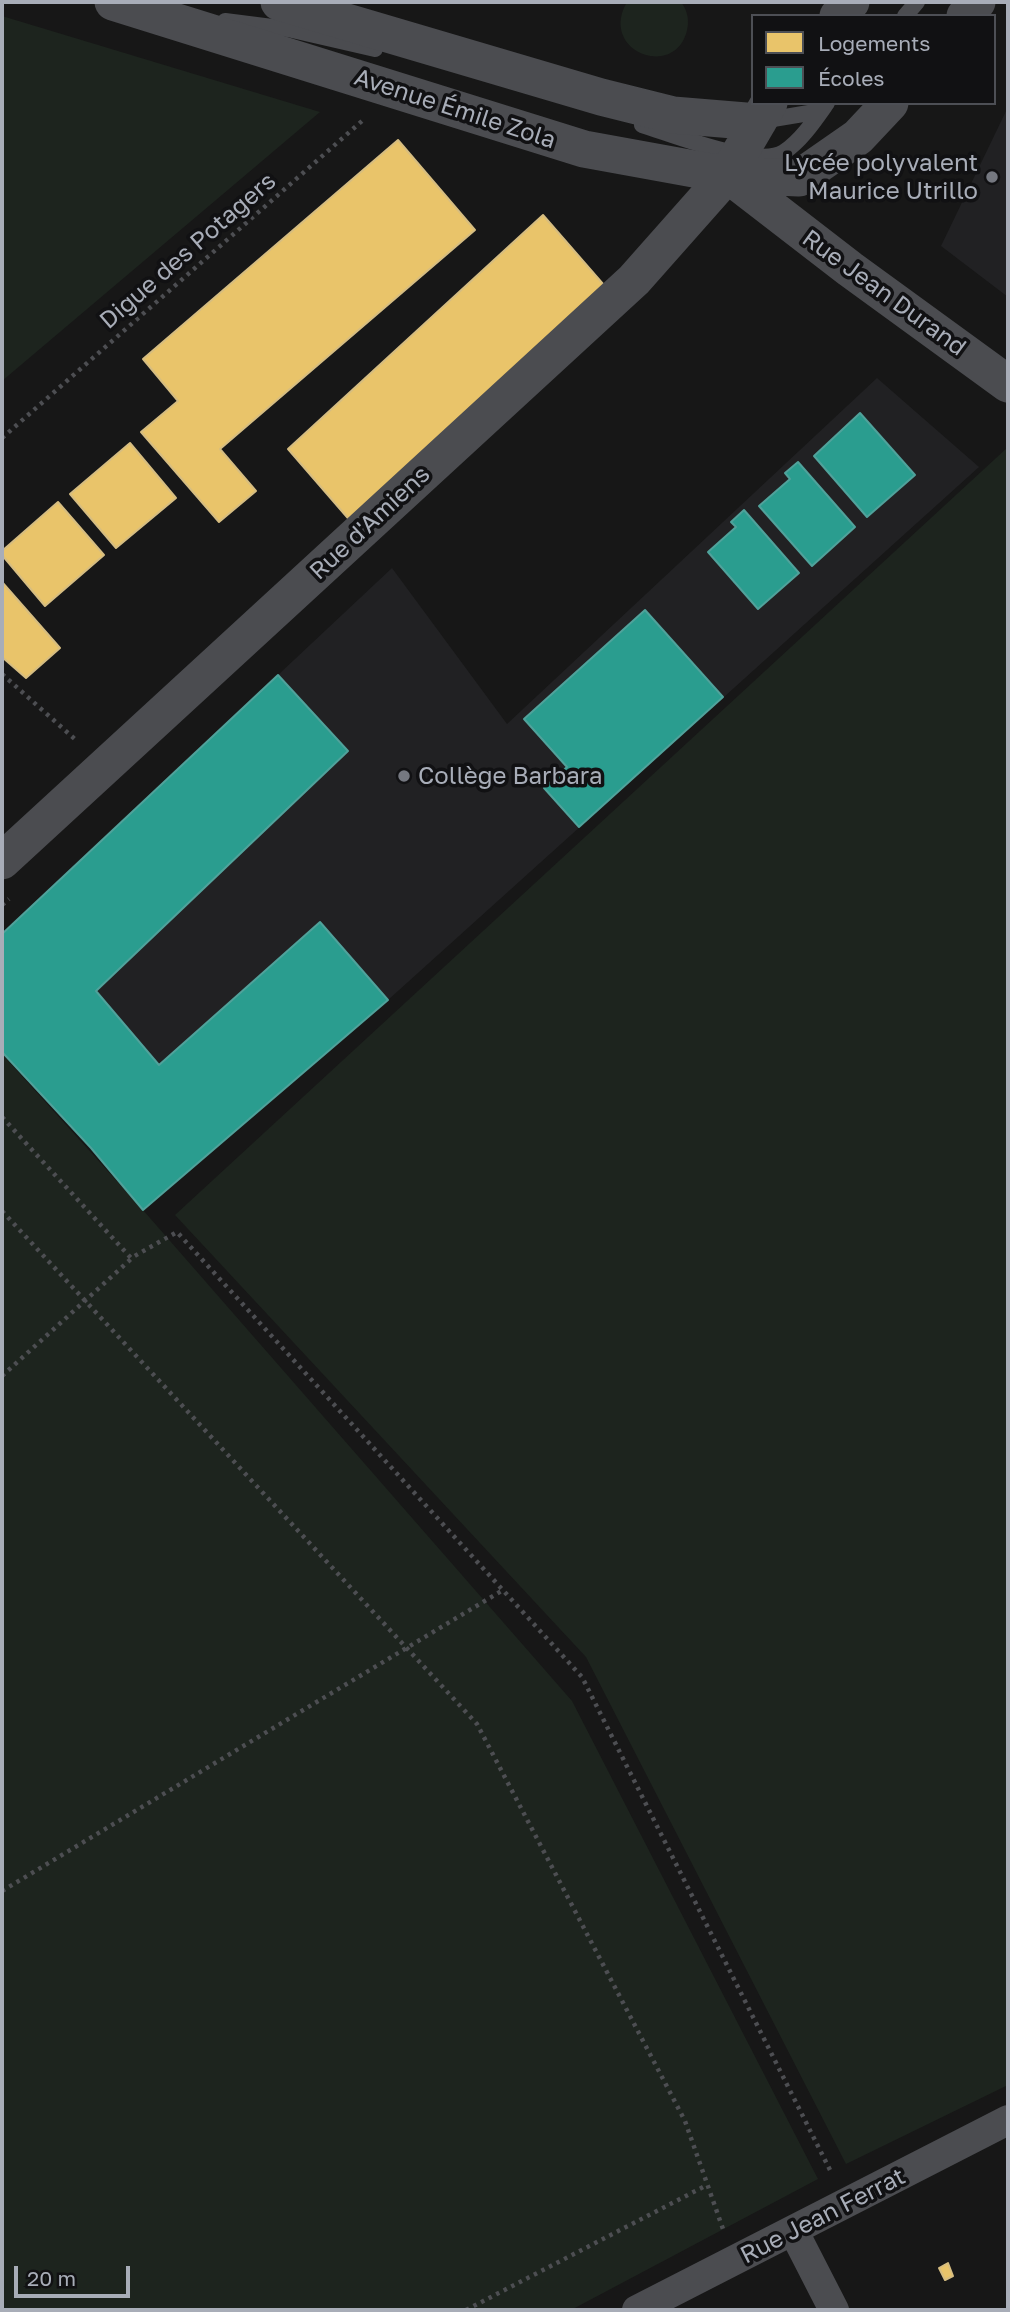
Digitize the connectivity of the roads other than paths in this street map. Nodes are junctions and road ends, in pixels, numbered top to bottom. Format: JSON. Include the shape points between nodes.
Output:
{"nodes":[{"id":1,"x":279,"y":2,"type":"edge"},
{"id":2,"x":129,"y":6,"type":"edge"},
{"id":3,"x":394,"y":54,"type":"dead end"},
{"id":4,"x":434,"y":64,"type":"dead end"},
{"id":5,"x":888,"y":105,"type":"edge"},
{"id":6,"x":824,"y":107,"type":"edge"},
{"id":7,"x":763,"y":113,"type":"edge"},
{"id":8,"x":673,"y":116,"type":"junction"},
{"id":9,"x":700,"y":143,"type":"junction"},
{"id":10,"x":733,"y":165,"type":"junction"},
{"id":11,"x":1008,"y":384,"type":"edge"},
{"id":12,"x":2,"y":861,"type":"edge"},
{"id":13,"x":1008,"y":2120,"type":"edge"},
{"id":14,"x":794,"y":2232,"type":"junction"},
{"id":15,"x":637,"y":2310,"type":"edge"},
{"id":16,"x":834,"y":2310,"type":"edge"}],
"edges":[{"from":1,"to":8,"type":"street","name":"Avenue Émile Zola"},
{"from":2,"to":3,"type":"lane","name":"Avenue Émile Zola","via":[[288,29]]},
{"from":2,"to":10,"type":"street","name":"Avenue Émile Zola","via":[[584,149]]},
{"from":4,"to":9,"type":"lane","name":"Avenue Émile Zola"},
{"from":5,"to":10,"type":"street","via":[[858,137],[799,178]]},
{"from":6,"to":7,"type":"lane"},
{"from":6,"to":10,"type":"lane","via":[[782,154]]},
{"from":7,"to":8,"type":"street","name":"Avenue Émile Zola"},
{"from":7,"to":10,"type":"street","name":"Rue d'Amiens"},
{"from":8,"to":9,"type":"street"},
{"from":9,"to":10,"type":"street"},
{"from":10,"to":11,"type":"street","name":"Rue Jean Durand","via":[[850,269]]},
{"from":10,"to":12,"type":"street","name":"Rue d'Amiens","via":[[634,280]]},
{"from":13,"to":14,"type":"street","name":"Rue Jean Ferrat"},
{"from":14,"to":15,"type":"street","name":"Rue Jean Ferrat"},
{"from":14,"to":16,"type":"street"}]}
